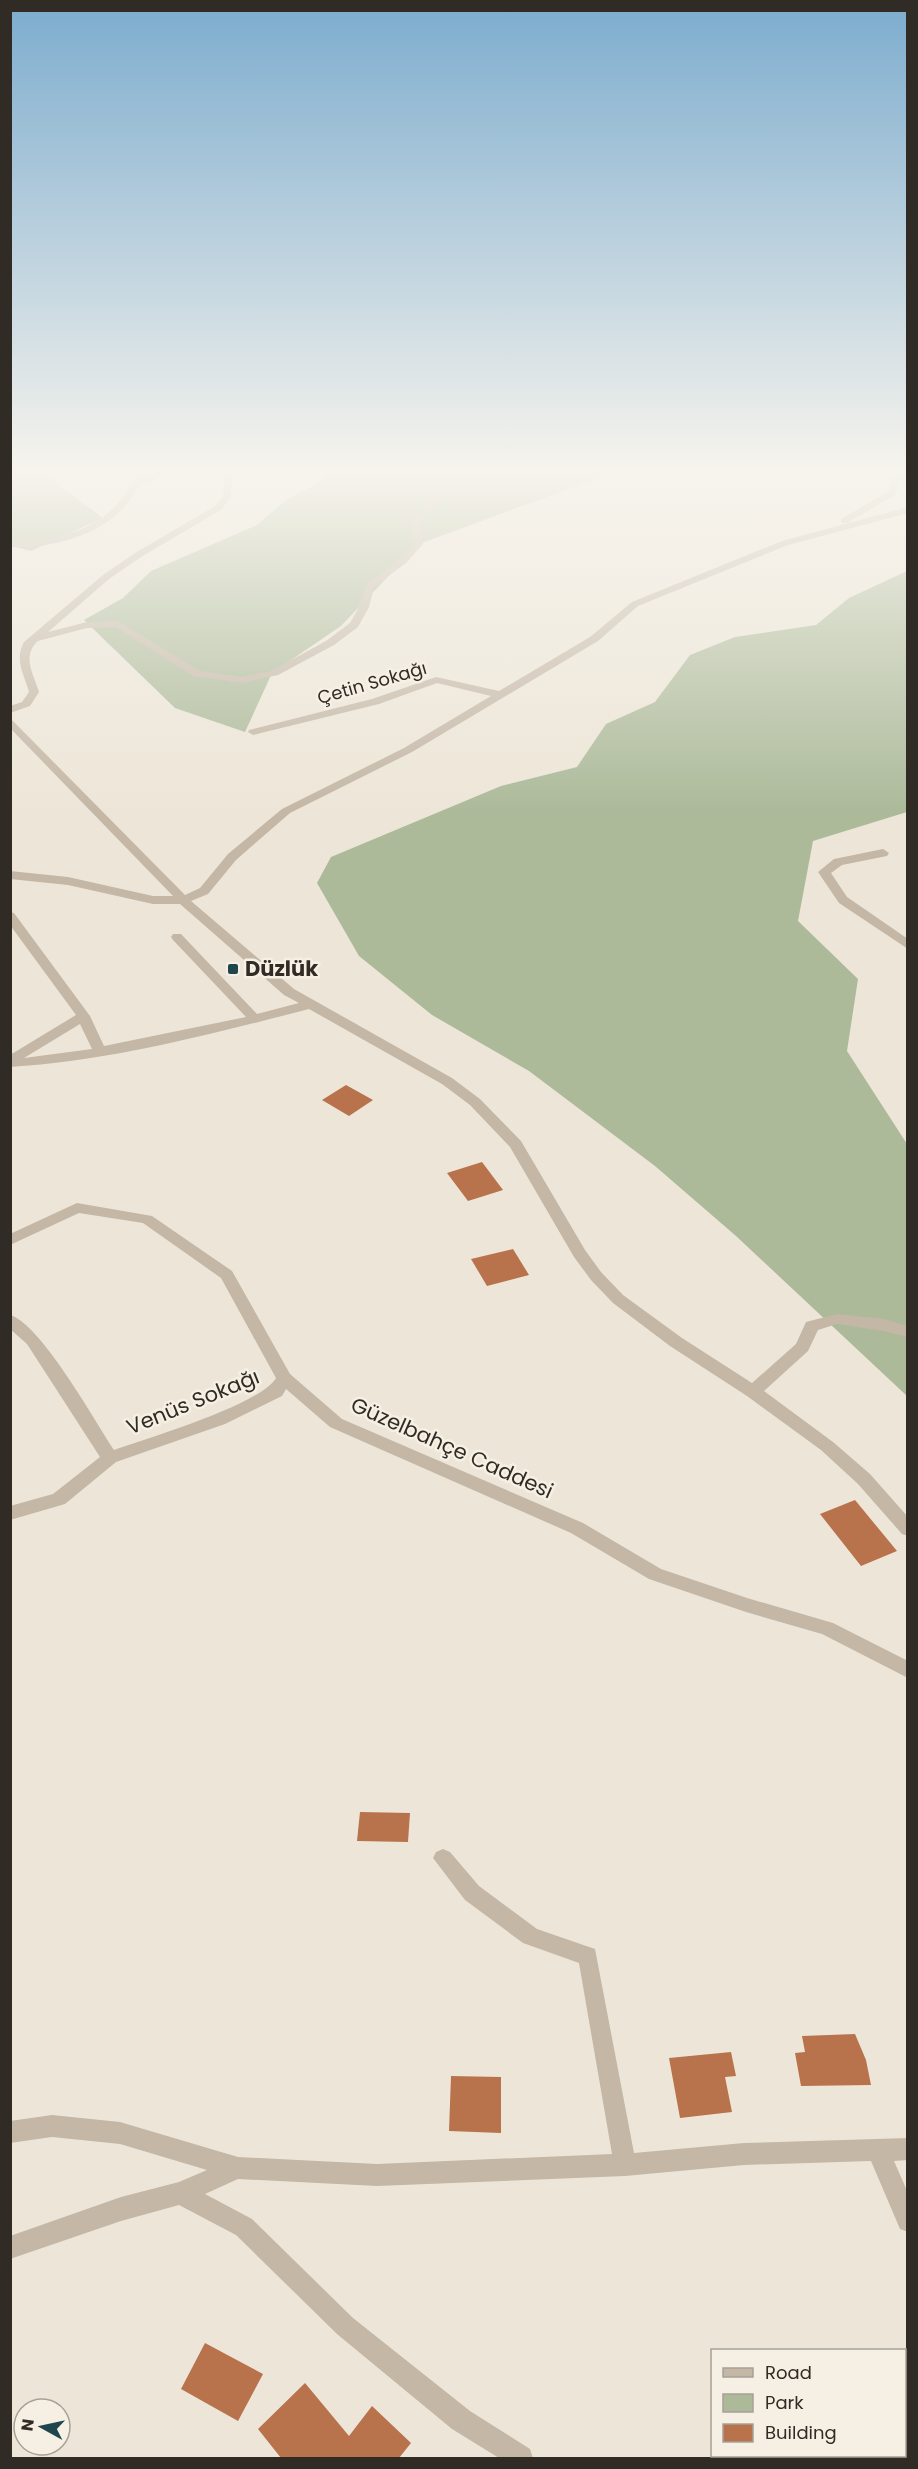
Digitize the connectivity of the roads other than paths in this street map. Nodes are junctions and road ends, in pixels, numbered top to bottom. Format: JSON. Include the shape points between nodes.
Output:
{"nodes":[{"id":1,"x":102,"y":582,"type":"edge"},
{"id":2,"x":375,"y":582,"type":"edge"},
{"id":3,"x":686,"y":582,"type":"edge"},
{"id":4,"x":33,"y":639,"type":"junction"},
{"id":5,"x":500,"y":695,"type":"junction"},
{"id":6,"x":10,"y":711,"type":"edge"},
{"id":7,"x":10,"y":721,"type":"edge"},
{"id":8,"x":253,"y":732,"type":"dead end"},
{"id":9,"x":883,"y":853,"type":"dead end"},
{"id":10,"x":10,"y":875,"type":"edge"},
{"id":11,"x":183,"y":900,"type":"junction"},
{"id":12,"x":10,"y":916,"type":"edge"},
{"id":13,"x":177,"y":937,"type":"dead end"},
{"id":14,"x":908,"y":945,"type":"edge"},
{"id":15,"x":308,"y":1005,"type":"junction"},
{"id":16,"x":84,"y":1016,"type":"junction"},
{"id":17,"x":255,"y":1019,"type":"junction"},
{"id":18,"x":100,"y":1052,"type":"junction"},
{"id":19,"x":10,"y":1062,"type":"edge"},
{"id":20,"x":10,"y":1240,"type":"edge"},
{"id":21,"x":10,"y":1320,"type":"edge"},
{"id":22,"x":908,"y":1332,"type":"edge"},
{"id":23,"x":284,"y":1378,"type":"junction"},
{"id":24,"x":753,"y":1392,"type":"junction"},
{"id":25,"x":110,"y":1458,"type":"junction"},
{"id":26,"x":10,"y":1513,"type":"edge"},
{"id":27,"x":908,"y":1529,"type":"edge"},
{"id":28,"x":908,"y":1670,"type":"edge"},
{"id":29,"x":443,"y":1858,"type":"dead end"},
{"id":30,"x":10,"y":2132,"type":"edge"},
{"id":31,"x":878,"y":2149,"type":"junction"},
{"id":32,"x":908,"y":2149,"type":"edge"},
{"id":33,"x":625,"y":2165,"type":"junction"},
{"id":34,"x":238,"y":2168,"type":"junction"},
{"id":35,"x":180,"y":2193,"type":"junction"},
{"id":36,"x":908,"y":2222,"type":"edge"},
{"id":37,"x":10,"y":2248,"type":"edge"},
{"id":38,"x":521,"y":2458,"type":"edge"}],
"edges":[{"from":1,"to":4,"type":"street"},
{"from":2,"to":4,"type":"street","via":[[354,625],[330,643],[274,673],[242,680],[196,674],[118,624],[87,625]]},
{"from":3,"to":5,"type":"street","via":[[635,604],[594,639]]},
{"from":4,"to":6,"type":"street","via":[[25,649],[22,663],[34,692],[26,704]]},
{"from":5,"to":8,"type":"street","name":"Çetin Sokağı","via":[[436,680],[375,702]]},
{"from":5,"to":11,"type":"street","via":[[408,750],[286,812],[232,857],[204,891]]},
{"from":7,"to":11,"type":"street"},
{"from":9,"to":14,"type":"street","via":[[838,862],[824,872],[843,900]]},
{"from":10,"to":11,"type":"street","via":[[68,881],[140,898]]},
{"from":11,"to":15,"type":"street"},
{"from":12,"to":16,"type":"street"},
{"from":13,"to":17,"type":"street"},
{"from":15,"to":17,"type":"street"},
{"from":15,"to":24,"type":"street","via":[[447,1082],[475,1102],[516,1144],[579,1254],[618,1299]]},
{"from":16,"to":18,"type":"street"},
{"from":16,"to":19,"type":"street"},
{"from":17,"to":18,"type":"street"},
{"from":18,"to":19,"type":"street"},
{"from":20,"to":23,"type":"street","name":"Güzelbahçe Caddesi","via":[[77,1208],[147,1219],[226,1275]]},
{"from":21,"to":25,"type":"street","name":"Venüs Sokağı","via":[[33,1341]]},
{"from":22,"to":24,"type":"street","via":[[837,1319],[812,1326],[802,1347]]},
{"from":23,"to":25,"type":"street","name":"Venüs Sokağı","via":[[276,1392],[219,1420]]},
{"from":23,"to":28,"type":"street","name":"Güzelbahçe Caddesi","via":[[336,1423],[577,1528],[655,1574],[827,1628]]},
{"from":24,"to":27,"type":"street","via":[[827,1446],[864,1479]]},
{"from":25,"to":26,"type":"street","name":"Venüs Sokağı","via":[[59,1499]]},
{"from":29,"to":33,"type":"street","via":[[472,1893],[530,1936],[588,1956]]},
{"from":30,"to":34,"type":"street","via":[[52,2126],[120,2133]]},
{"from":31,"to":32,"type":"street"},
{"from":31,"to":33,"type":"street","via":[[744,2154]]},
{"from":31,"to":36,"type":"street"},
{"from":33,"to":34,"type":"street","via":[[377,2175]]},
{"from":34,"to":35,"type":"street"},
{"from":35,"to":37,"type":"street"},
{"from":35,"to":38,"type":"street","via":[[244,2227],[345,2326],[461,2420]]}]}
